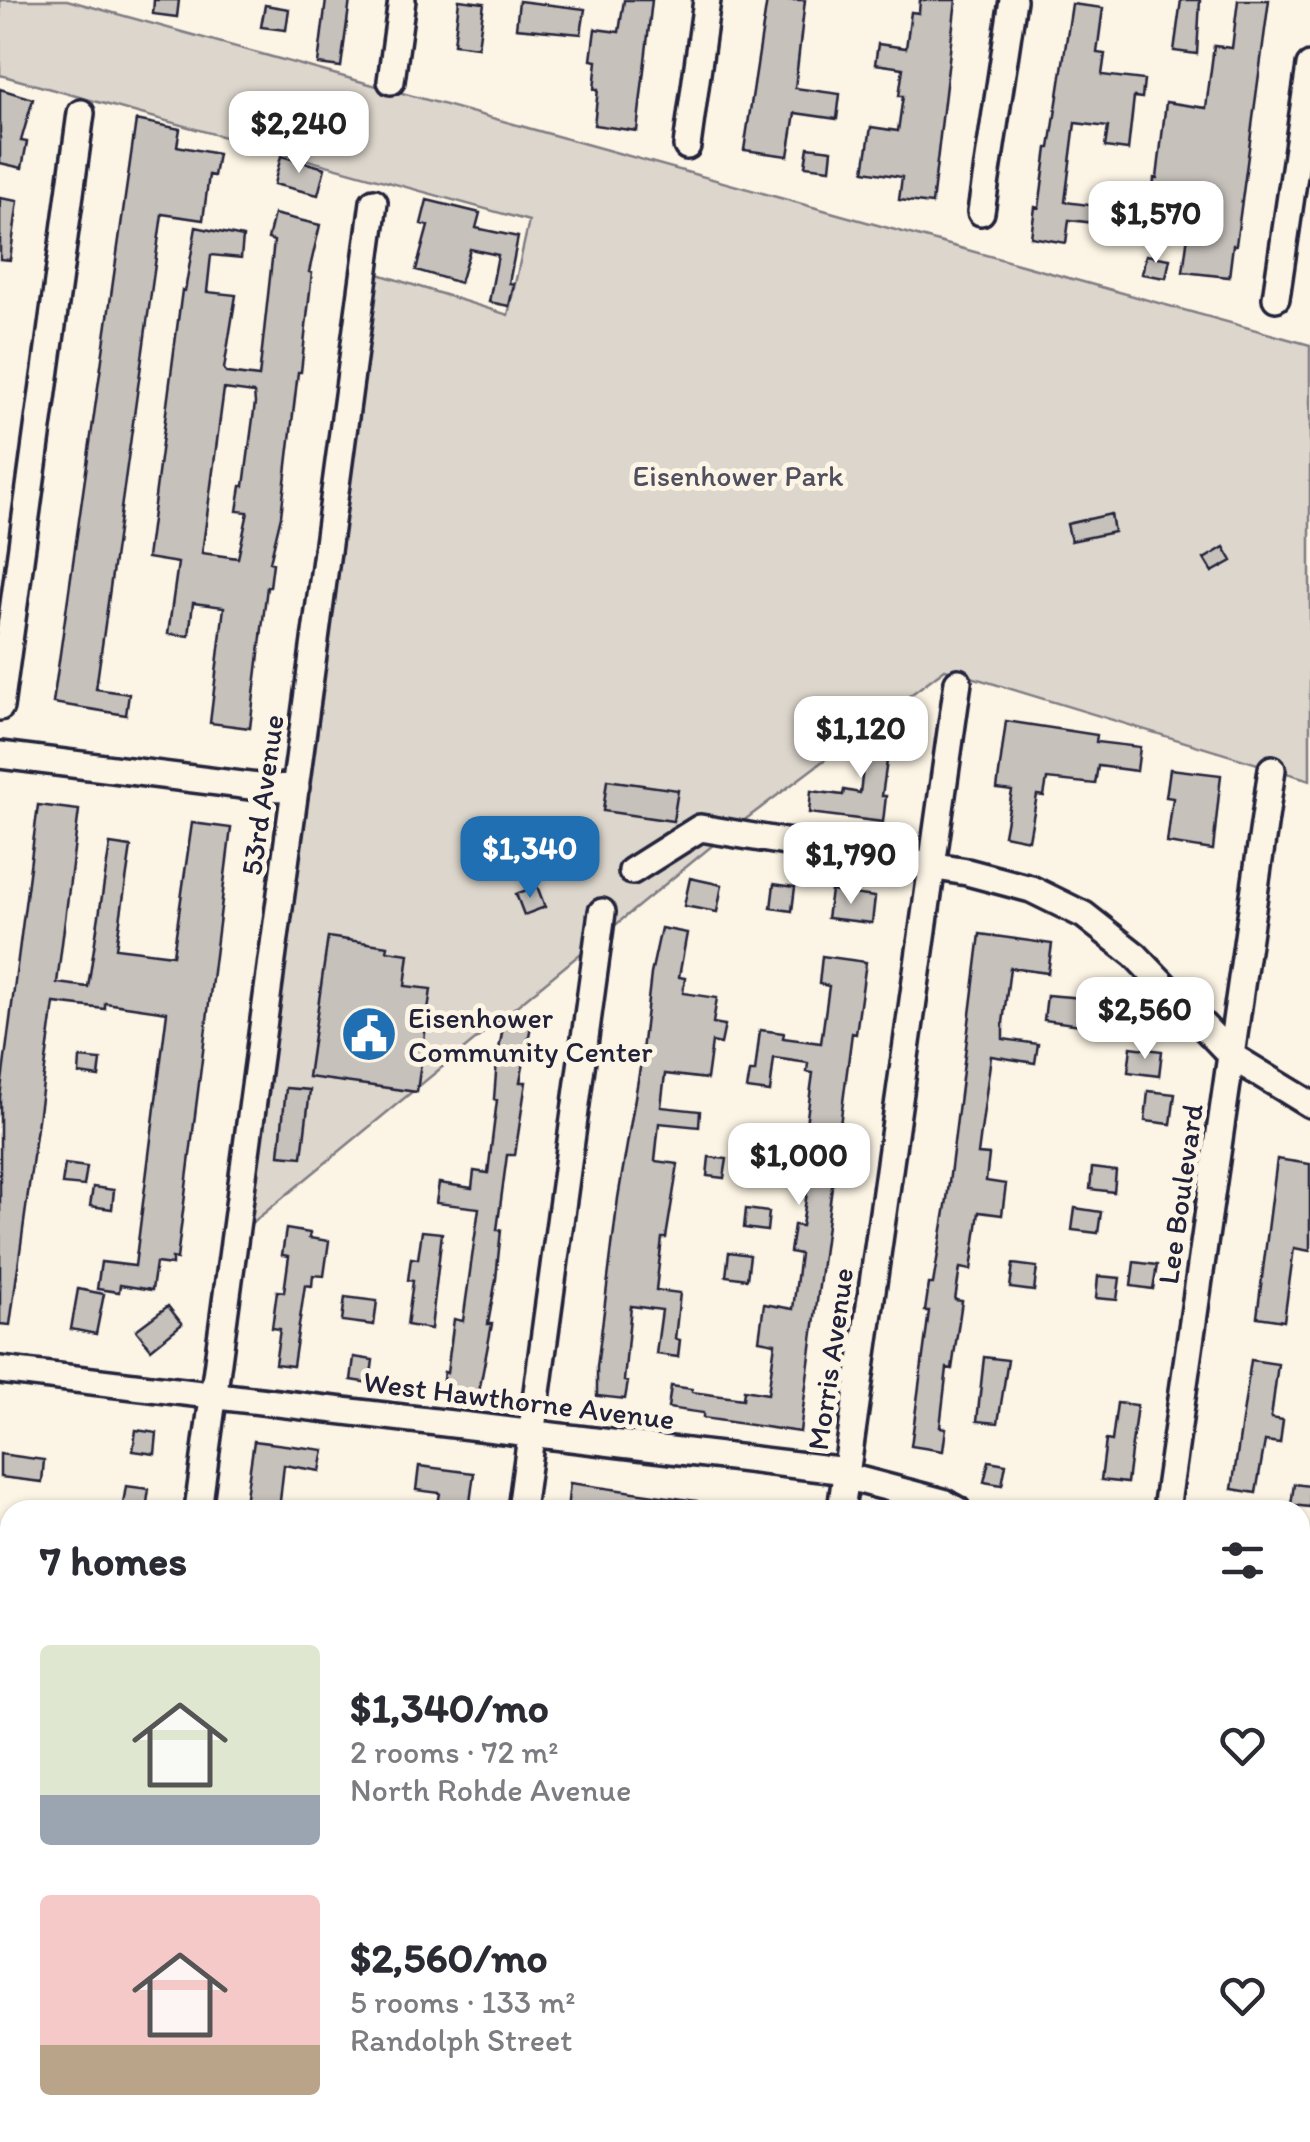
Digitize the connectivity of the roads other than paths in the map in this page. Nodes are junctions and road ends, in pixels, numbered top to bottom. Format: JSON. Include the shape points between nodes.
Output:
{"nodes":[{"id":1,"x":402,"y":0,"type":"edge"},
{"id":2,"x":708,"y":0,"type":"edge"},
{"id":3,"x":1012,"y":0,"type":"edge"},
{"id":4,"x":1310,"y":66,"type":"edge"},
{"id":5,"x":391,"y":81,"type":"dead end"},
{"id":6,"x":80,"y":113,"type":"dead end"},
{"id":7,"x":687,"y":146,"type":"dead end"},
{"id":8,"x":374,"y":202,"type":"dead end"},
{"id":9,"x":981,"y":212,"type":"dead end"},
{"id":10,"x":1276,"y":298,"type":"dead end"},
{"id":11,"x":958,"y":682,"type":"dead end"},
{"id":12,"x":0,"y":706,"type":"edge"},
{"id":13,"x":0,"y":755,"type":"edge"},
{"id":14,"x":1272,"y":769,"type":"dead end"},
{"id":15,"x":296,"y":788,"type":"junction"},
{"id":16,"x":932,"y":867,"type":"junction"},
{"id":17,"x":632,"y":871,"type":"dead end"},
{"id":18,"x":602,"y":912,"type":"dead end"},
{"id":19,"x":1233,"y":1057,"type":"junction"},
{"id":20,"x":1310,"y":1104,"type":"edge"},
{"id":21,"x":0,"y":1370,"type":"edge"},
{"id":22,"x":214,"y":1397,"type":"junction"},
{"id":23,"x":531,"y":1434,"type":"junction"},
{"id":24,"x":847,"y":1470,"type":"junction"},
{"id":25,"x":199,"y":1500,"type":"edge"},
{"id":26,"x":521,"y":1500,"type":"edge"},
{"id":27,"x":843,"y":1500,"type":"edge"},
{"id":28,"x":935,"y":1500,"type":"edge"},
{"id":29,"x":1167,"y":1500,"type":"edge"}],
"edges":[{"from":1,"to":5,"type":"street"},
{"from":2,"to":7,"type":"street"},
{"from":3,"to":9,"type":"street"},
{"from":4,"to":10,"type":"street"},
{"from":6,"to":12,"type":"street"},
{"from":8,"to":15,"type":"street","name":"53rd Avenue"},
{"from":11,"to":16,"type":"street","name":"Morris Avenue"},
{"from":13,"to":15,"type":"street"},
{"from":14,"to":19,"type":"street","name":"Lee Boulevard"},
{"from":15,"to":22,"type":"street","name":"53rd Avenue"},
{"from":16,"to":17,"type":"street","via":[[700,828]]},
{"from":16,"to":19,"type":"street","via":[[1031,889],[1084,915],[1135,955]]},
{"from":16,"to":24,"type":"street","name":"Morris Avenue"},
{"from":18,"to":23,"type":"street"},
{"from":19,"to":20,"type":"street"},
{"from":19,"to":29,"type":"street","name":"Lee Boulevard"},
{"from":21,"to":22,"type":"street","name":"West Hawthorne Avenue"},
{"from":22,"to":23,"type":"street","name":"West Hawthorne Avenue"},
{"from":22,"to":25,"type":"street","name":"53rd Avenue"},
{"from":23,"to":24,"type":"street","name":"West Hawthorne Avenue"},
{"from":23,"to":26,"type":"street"},
{"from":24,"to":27,"type":"street","name":"Morris Avenue"},
{"from":24,"to":28,"type":"street","name":"West Hawthorne Avenue","via":[[848,1477]]}]}
